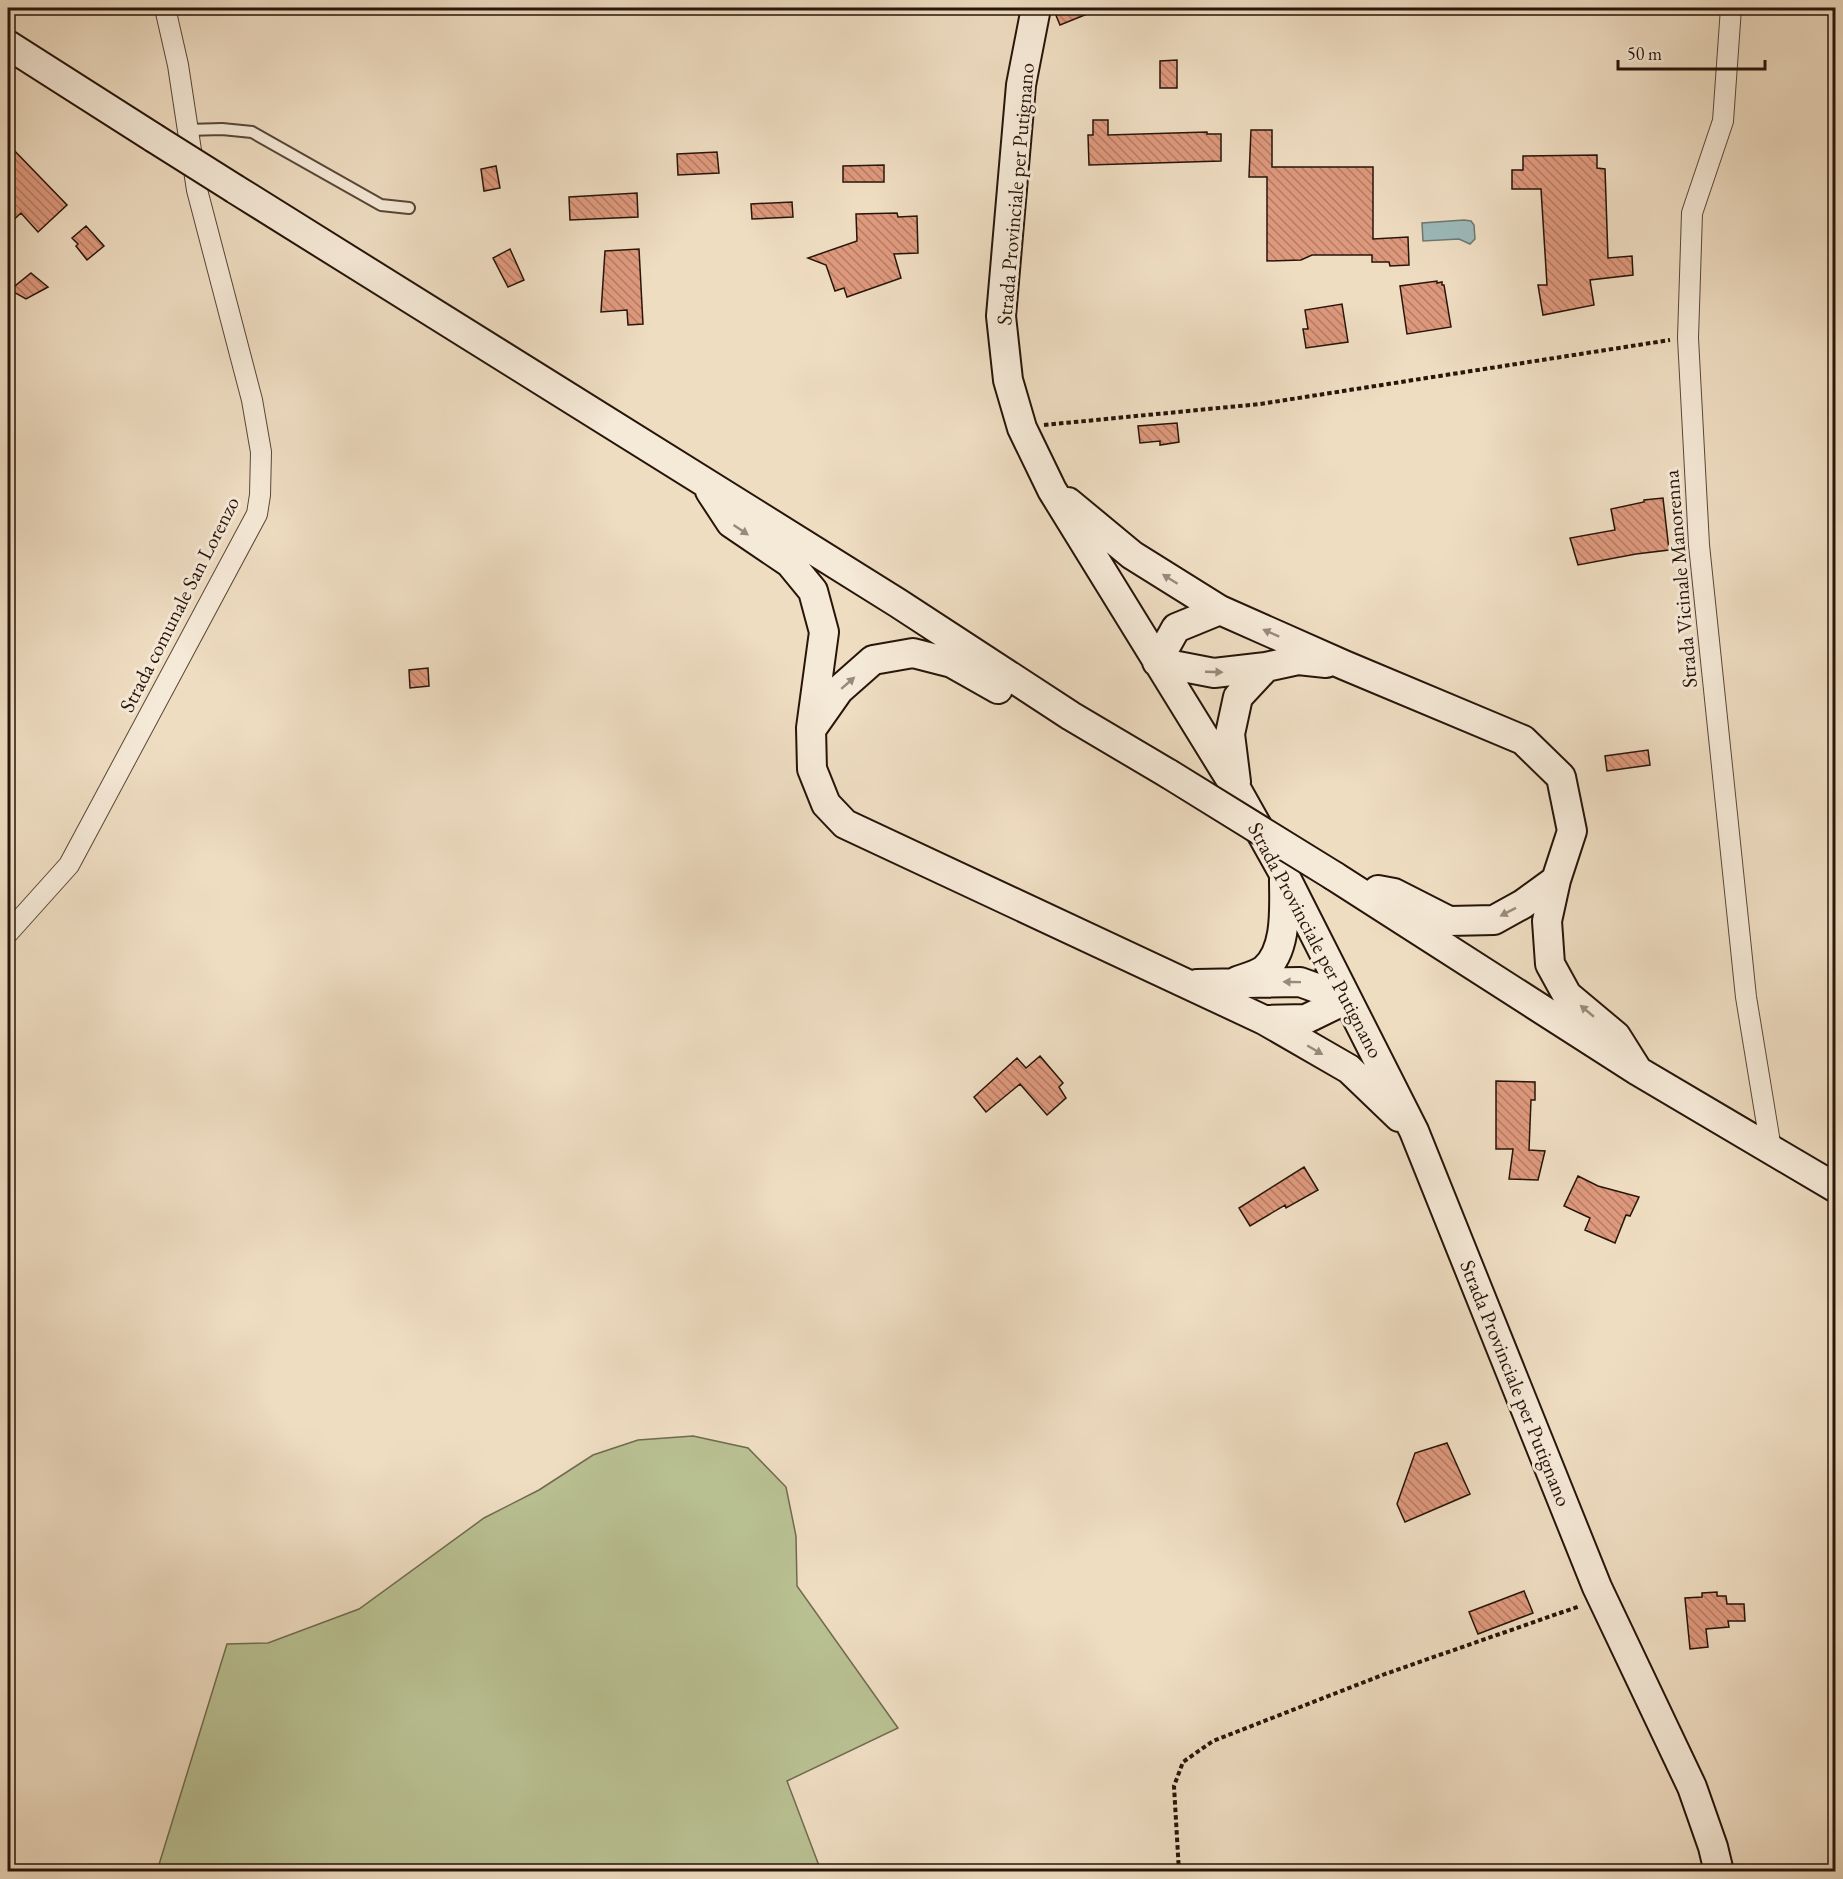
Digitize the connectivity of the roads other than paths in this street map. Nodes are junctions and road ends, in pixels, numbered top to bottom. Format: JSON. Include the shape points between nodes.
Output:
{"nodes":[{"id":1,"x":165,"y":8,"type":"edge"},
{"id":2,"x":1036,"y":8,"type":"edge"},
{"id":3,"x":1731,"y":8,"type":"edge"},
{"id":4,"x":8,"y":45,"type":"edge"},
{"id":5,"x":187,"y":130,"type":"junction"},
{"id":6,"x":409,"y":208,"type":"dead end"},
{"id":7,"x":706,"y":484,"type":"junction"},
{"id":8,"x":1052,"y":490,"type":"junction"},
{"id":9,"x":1220,"y":610,"type":"junction"},
{"id":10,"x":1157,"y":662,"type":"junction"},
{"id":11,"x":1344,"y":665,"type":"junction"},
{"id":12,"x":1266,"y":667,"type":"junction"},
{"id":13,"x":1071,"y":716,"type":"junction"},
{"id":14,"x":812,"y":728,"type":"junction"},
{"id":15,"x":1237,"y":790,"type":"junction"},
{"id":16,"x":1284,"y":874,"type":"junction"},
{"id":17,"x":1339,"y":879,"type":"junction"},
{"id":18,"x":1556,"y":880,"type":"junction"},
{"id":19,"x":8,"y":933,"type":"edge"},
{"id":20,"x":1232,"y":984,"type":"junction"},
{"id":21,"x":1189,"y":985,"type":"junction"},
{"id":22,"x":1347,"y":999,"type":"junction"},
{"id":23,"x":1264,"y":1020,"type":"junction"},
{"id":24,"x":1638,"y":1071,"type":"junction"},
{"id":25,"x":1414,"y":1131,"type":"junction"},
{"id":26,"x":1771,"y":1149,"type":"junction"},
{"id":27,"x":1836,"y":1188,"type":"edge"},
{"id":28,"x":1719,"y":1872,"type":"edge"}],
"edges":[{"from":1,"to":5,"type":"street","name":"Strada comunale San Lorenzo"},
{"from":2,"to":8,"type":"main road","name":"Strada Provinciale per Putignano","via":[[1021,85],[1001,316],[1008,380],[1022,428]]},
{"from":3,"to":26,"type":"street","name":"Strada Vicinale Manorenna","via":[[1723,121],[1692,213],[1688,338],[1702,581],[1746,997]]},
{"from":4,"to":7,"type":"main road","bridge":true},
{"from":5,"to":6,"type":"lane","via":[[252,132],[381,205]]},
{"from":5,"to":19,"type":"street","name":"Strada comunale San Lorenzo","via":[[197,190],[252,400],[261,452],[257,514],[69,866]]},
{"from":7,"to":13,"type":"main road"},
{"from":7,"to":14,"type":"main road","one_way":true,"via":[[731,523],[790,563],[813,591],[824,632]]},
{"from":9,"to":8,"type":"main road","one_way":true,"via":[[1132,555]]},
{"from":8,"to":10,"type":"main road","name":"Strada Provinciale per Putignano"},
{"from":9,"to":10,"type":"main road","via":[[1176,628]]},
{"from":11,"to":9,"type":"main road","one_way":true},
{"from":10,"to":12,"type":"main road","one_way":true,"via":[[1214,674]]},
{"from":10,"to":15,"type":"main road","name":"Strada Provinciale per Putignano"},
{"from":11,"to":12,"type":"main road","via":[[1298,660]]},
{"from":11,"to":18,"type":"main road","via":[[1523,740],[1561,777],[1572,831]]},
{"from":12,"to":15,"type":"main road","via":[[1238,697],[1230,734]]},
{"from":14,"to":13,"type":"main road","one_way":true,"via":[[839,690],[873,660],[913,653],[952,663],[1012,697]]},
{"from":13,"to":17,"type":"main road","bridge":true},
{"from":14,"to":21,"type":"main road","via":[[812,769],[826,804],[845,824]]},
{"from":15,"to":16,"type":"main road","name":"Strada Provinciale per Putignano"},
{"from":16,"to":20,"type":"main road","via":[[1284,923],[1278,949],[1264,970]]},
{"from":16,"to":22,"type":"main road","name":"Strada Provinciale per Putignano"},
{"from":18,"to":17,"type":"main road","one_way":true,"via":[[1494,920],[1449,921],[1394,893]]},
{"from":17,"to":24,"type":"main road"},
{"from":24,"to":18,"type":"main road","one_way":true,"via":[[1616,1036],[1567,995],[1550,964],[1547,921]]},
{"from":20,"to":21,"type":"main road"},
{"from":22,"to":20,"type":"main road","one_way":true,"via":[[1300,982]]},
{"from":21,"to":23,"type":"main road"},
{"from":22,"to":23,"type":"main road","via":[[1306,1019]]},
{"from":22,"to":25,"type":"main road","name":"Strada Provinciale per Putignano"},
{"from":23,"to":25,"type":"main road","one_way":true,"via":[[1349,1069]]},
{"from":24,"to":26,"type":"main road"},
{"from":25,"to":28,"type":"main road","name":"Strada Provinciale per Putignano","via":[[1602,1598],[1692,1787]]},
{"from":26,"to":27,"type":"main road"}]}
